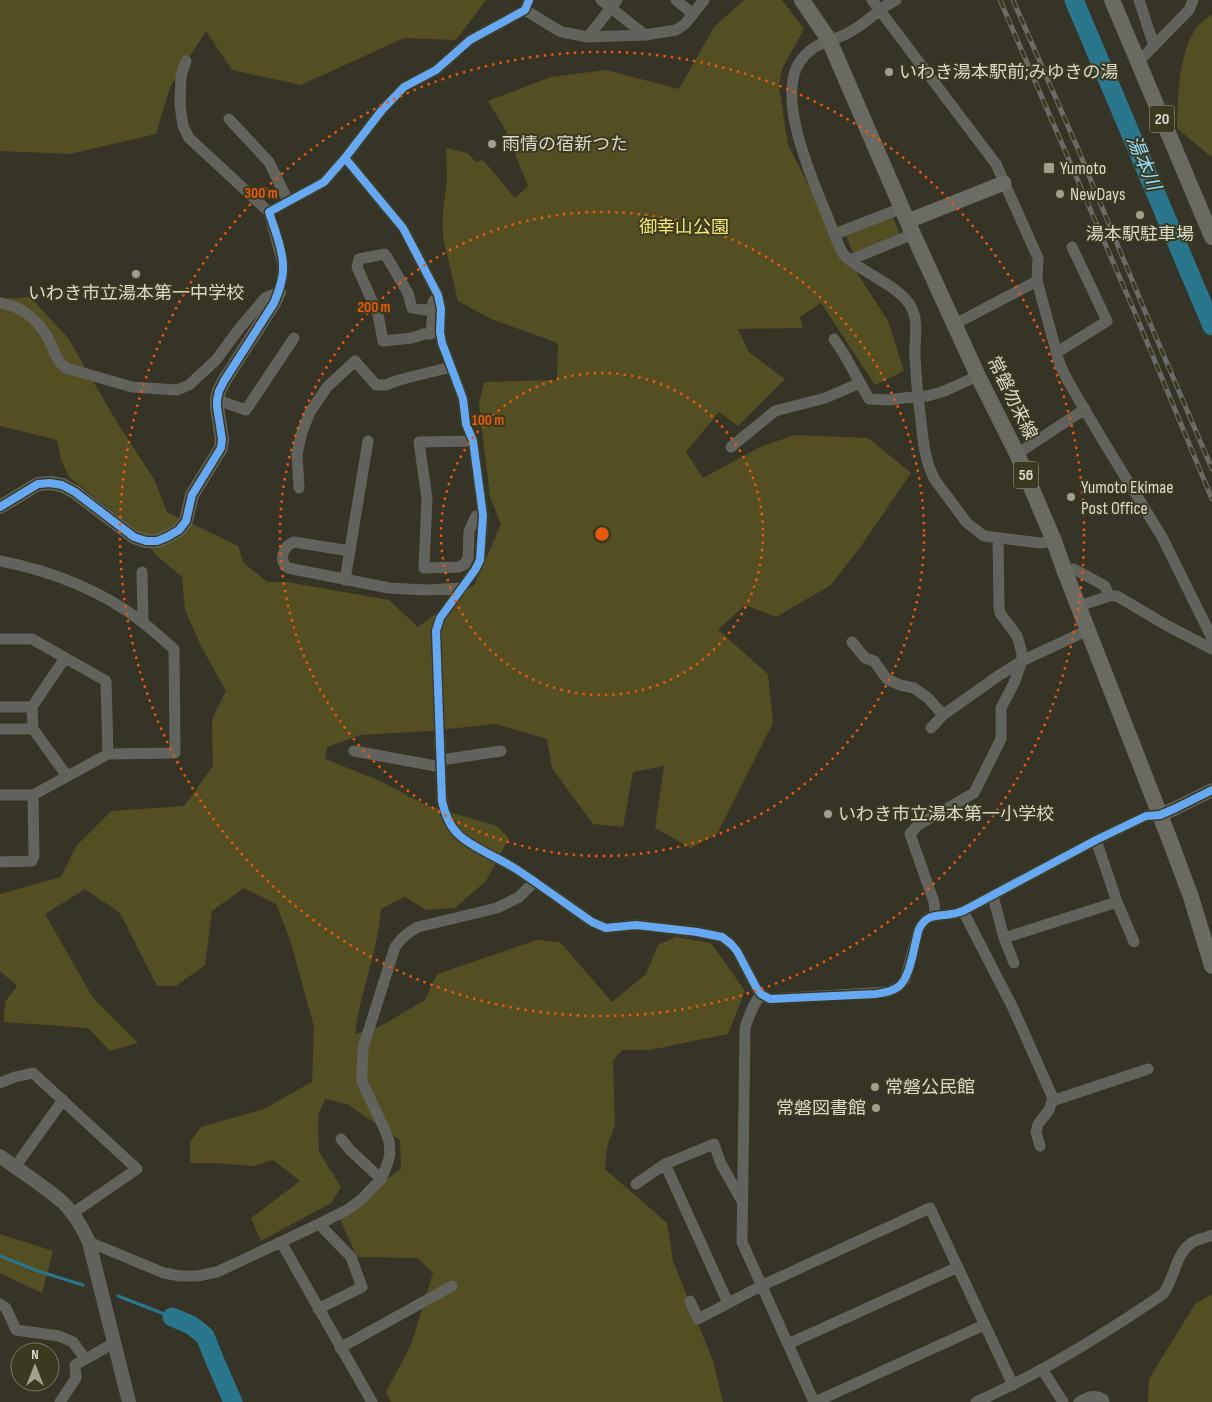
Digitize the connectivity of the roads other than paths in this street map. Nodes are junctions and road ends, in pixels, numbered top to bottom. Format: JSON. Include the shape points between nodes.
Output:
{"nodes":[{"id":1,"x":601,"y":0,"type":"edge"},
{"id":2,"x":676,"y":0,"type":"edge"},
{"id":3,"x":704,"y":0,"type":"edge"},
{"id":4,"x":802,"y":0,"type":"edge"},
{"id":5,"x":872,"y":0,"type":"edge"},
{"id":6,"x":896,"y":0,"type":"edge"},
{"id":7,"x":1112,"y":0,"type":"edge"},
{"id":8,"x":1139,"y":0,"type":"edge"},
{"id":9,"x":1193,"y":0,"type":"edge"},
{"id":10,"x":614,"y":4,"type":"edge"},
{"id":11,"x":527,"y":5,"type":"edge"},
{"id":12,"x":880,"y":10,"type":"junction"},
{"id":13,"x":693,"y":14,"type":"junction"},
{"id":14,"x":645,"y":35,"type":"junction"},
{"id":15,"x":588,"y":36,"type":"junction"},
{"id":16,"x":829,"y":40,"type":"junction"},
{"id":17,"x":1154,"y":46,"type":"junction"},
{"id":18,"x":186,"y":61,"type":"dead end"},
{"id":19,"x":1138,"y":62,"type":"junction"},
{"id":20,"x":229,"y":119,"type":"dead end"},
{"id":21,"x":345,"y":158,"type":"junction"},
{"id":22,"x":1004,"y":183,"type":"junction"},
{"id":23,"x":288,"y":201,"type":"junction"},
{"id":24,"x":269,"y":212,"type":"junction"},
{"id":25,"x":908,"y":221,"type":"junction"},
{"id":26,"x":835,"y":234,"type":"junction"},
{"id":27,"x":1212,"y":237,"type":"edge"},
{"id":28,"x":1072,"y":247,"type":"dead end"},
{"id":29,"x":850,"y":260,"type":"junction"},
{"id":30,"x":1037,"y":281,"type":"junction"},
{"id":31,"x":279,"y":292,"type":"junction"},
{"id":32,"x":438,"y":295,"type":"junction"},
{"id":33,"x":0,"y":303,"type":"edge"},
{"id":34,"x":433,"y":311,"type":"junction"},
{"id":35,"x":955,"y":324,"type":"junction"},
{"id":36,"x":294,"y":338,"type":"dead end"},
{"id":37,"x":834,"y":339,"type":"dead end"},
{"id":38,"x":1056,"y":352,"type":"junction"},
{"id":39,"x":451,"y":367,"type":"junction"},
{"id":40,"x":978,"y":376,"type":"junction"},
{"id":41,"x":860,"y":383,"type":"junction"},
{"id":42,"x":918,"y":396,"type":"junction"},
{"id":43,"x":217,"y":400,"type":"junction"},
{"id":44,"x":1085,"y":410,"type":"junction"},
{"id":45,"x":368,"y":441,"type":"dead end"},
{"id":46,"x":472,"y":441,"type":"junction"},
{"id":47,"x":731,"y":447,"type":"dead end"},
{"id":48,"x":1017,"y":454,"type":"junction"},
{"id":49,"x":299,"y":488,"type":"dead end"},
{"id":50,"x":0,"y":507,"type":"edge"},
{"id":51,"x":483,"y":515,"type":"junction"},
{"id":52,"x":998,"y":538,"type":"junction"},
{"id":53,"x":1054,"y":541,"type":"junction"},
{"id":54,"x":350,"y":551,"type":"junction"},
{"id":55,"x":0,"y":561,"type":"edge"},
{"id":56,"x":142,"y":572,"type":"dead end"},
{"id":57,"x":1065,"y":572,"type":"junction"},
{"id":58,"x":345,"y":580,"type":"junction"},
{"id":59,"x":462,"y":588,"type":"junction"},
{"id":60,"x":1109,"y":596,"type":"junction"},
{"id":61,"x":1079,"y":606,"type":"junction"},
{"id":62,"x":142,"y":622,"type":"junction"},
{"id":63,"x":1088,"y":630,"type":"junction"},
{"id":64,"x":1212,"y":638,"type":"edge"},
{"id":65,"x":0,"y":639,"type":"edge"},
{"id":66,"x":852,"y":642,"type":"dead end"},
{"id":67,"x":1212,"y":649,"type":"edge"},
{"id":68,"x":65,"y":658,"type":"junction"},
{"id":69,"x":1022,"y":661,"type":"junction"},
{"id":70,"x":0,"y":707,"type":"edge"},
{"id":71,"x":32,"y":707,"type":"junction"},
{"id":72,"x":943,"y":715,"type":"junction"},
{"id":73,"x":930,"y":728,"type":"dead end"},
{"id":74,"x":0,"y":729,"type":"edge"},
{"id":75,"x":33,"y":729,"type":"junction"},
{"id":76,"x":354,"y":751,"type":"dead end"},
{"id":77,"x":502,"y":751,"type":"dead end"},
{"id":78,"x":108,"y":754,"type":"junction"},
{"id":79,"x":441,"y":763,"type":"junction"},
{"id":80,"x":67,"y":776,"type":"junction"},
{"id":81,"x":1212,"y":790,"type":"edge"},
{"id":82,"x":0,"y":794,"type":"edge"},
{"id":83,"x":33,"y":795,"type":"junction"},
{"id":84,"x":1160,"y":814,"type":"junction"},
{"id":85,"x":1096,"y":840,"type":"junction"},
{"id":86,"x":0,"y":862,"type":"edge"},
{"id":87,"x":534,"y":882,"type":"junction"},
{"id":88,"x":993,"y":896,"type":"junction"},
{"id":89,"x":1117,"y":902,"type":"junction"},
{"id":90,"x":963,"y":911,"type":"junction"},
{"id":91,"x":935,"y":916,"type":"junction"},
{"id":92,"x":1004,"y":938,"type":"junction"},
{"id":93,"x":1134,"y":942,"type":"dead end"},
{"id":94,"x":1014,"y":963,"type":"dead end"},
{"id":95,"x":1212,"y":966,"type":"edge"},
{"id":96,"x":761,"y":994,"type":"junction"},
{"id":97,"x":1148,"y":1069,"type":"dead end"},
{"id":98,"x":0,"y":1083,"type":"edge"},
{"id":99,"x":62,"y":1100,"type":"junction"},
{"id":100,"x":1052,"y":1100,"type":"junction"},
{"id":101,"x":341,"y":1139,"type":"dead end"},
{"id":102,"x":1040,"y":1146,"type":"dead end"},
{"id":103,"x":0,"y":1156,"type":"edge"},
{"id":104,"x":665,"y":1164,"type":"junction"},
{"id":105,"x":15,"y":1167,"type":"junction"},
{"id":106,"x":380,"y":1178,"type":"junction"},
{"id":107,"x":636,"y":1184,"type":"dead end"},
{"id":108,"x":742,"y":1203,"type":"junction"},
{"id":109,"x":73,"y":1213,"type":"junction"},
{"id":110,"x":319,"y":1224,"type":"junction"},
{"id":111,"x":1212,"y":1235,"type":"edge"},
{"id":112,"x":89,"y":1242,"type":"junction"},
{"id":113,"x":280,"y":1242,"type":"junction"},
{"id":114,"x":958,"y":1267,"type":"junction"},
{"id":115,"x":452,"y":1286,"type":"dead end"},
{"id":116,"x":761,"y":1286,"type":"junction"},
{"id":117,"x":690,"y":1302,"type":"dead end"},
{"id":118,"x":728,"y":1303,"type":"junction"},
{"id":119,"x":0,"y":1304,"type":"edge"},
{"id":120,"x":318,"y":1309,"type":"junction"},
{"id":121,"x":984,"y":1325,"type":"junction"},
{"id":122,"x":114,"y":1343,"type":"junction"},
{"id":123,"x":788,"y":1344,"type":"junction"},
{"id":124,"x":340,"y":1348,"type":"junction"},
{"id":125,"x":85,"y":1359,"type":"junction"},
{"id":126,"x":1042,"y":1369,"type":"junction"},
{"id":127,"x":1012,"y":1386,"type":"junction"},
{"id":128,"x":60,"y":1402,"type":"edge"},
{"id":129,"x":129,"y":1402,"type":"edge"},
{"id":130,"x":372,"y":1402,"type":"edge"},
{"id":131,"x":815,"y":1402,"type":"edge"},
{"id":132,"x":976,"y":1402,"type":"edge"},
{"id":133,"x":1064,"y":1402,"type":"edge"},
{"id":134,"x":1079,"y":1402,"type":"edge"},
{"id":135,"x":1104,"y":1402,"type":"edge"}],
"edges":[{"from":1,"to":10,"type":"street"},
{"from":2,"to":13,"type":"street"},
{"from":3,"to":13,"type":"street"},
{"from":4,"to":16,"type":"main road","name":"常磐勿来線","number":"56"},
{"from":5,"to":12,"type":"street"},
{"from":6,"to":12,"type":"street"},
{"from":7,"to":19,"type":"main road","number":"20"},
{"from":8,"to":17,"type":"street"},
{"from":9,"to":17,"type":"street","via":[[1188,10]]},
{"from":10,"to":14,"type":"street"},
{"from":10,"to":15,"type":"street"},
{"from":11,"to":15,"type":"street","via":[[556,29]]},
{"from":11,"to":21,"type":"street","via":[[470,40],[436,70],[404,87]]},
{"from":12,"to":16,"type":"street","via":[[867,22]]},
{"from":12,"to":22,"type":"street","via":[[996,164]]},
{"from":13,"to":14,"type":"street","via":[[676,30]]},
{"from":14,"to":15,"type":"street"},
{"from":16,"to":25,"type":"main road","name":"常磐勿来線","number":"56"},
{"from":16,"to":26,"type":"street","via":[[808,52],[792,79],[793,108],[800,144]]},
{"from":17,"to":19,"type":"street"},
{"from":18,"to":24,"type":"street","via":[[181,76],[180,104],[189,138]]},
{"from":19,"to":27,"type":"main road","number":"20"},
{"from":20,"to":23,"type":"street","via":[[269,162]]},
{"from":21,"to":23,"type":"street","via":[[324,182]]},
{"from":21,"to":32,"type":"street","via":[[403,228]]},
{"from":22,"to":25,"type":"main road"},
{"from":22,"to":30,"type":"street","via":[[1038,258]]},
{"from":23,"to":24,"type":"street"},
{"from":24,"to":31,"type":"street","via":[[283,264]]},
{"from":25,"to":26,"type":"street"},
{"from":25,"to":29,"type":"street"},
{"from":25,"to":35,"type":"main road","name":"常磐勿来線","number":"56"},
{"from":26,"to":29,"type":"street","via":[[843,254]]},
{"from":28,"to":38,"type":"street","via":[[1107,322]]},
{"from":29,"to":42,"type":"street","via":[[898,293],[912,307]]},
{"from":30,"to":35,"type":"street"},
{"from":30,"to":38,"type":"street"},
{"from":31,"to":33,"type":"street","via":[[265,298],[216,360],[189,385],[177,390],[132,387],[66,368],[54,355],[47,336],[33,318],[11,304]]},
{"from":31,"to":43,"type":"street","via":[[224,381]]},
{"from":32,"to":34,"type":"street","via":[[433,302]]},
{"from":32,"to":39,"type":"street","via":[[440,332]]},
{"from":34,"to":34,"type":"street","via":[[412,308],[408,294],[385,254],[359,258],[357,267],[378,314],[383,341],[432,334]]},
{"from":35,"to":40,"type":"main road","name":"常磐勿来線","number":"56"},
{"from":36,"to":43,"type":"street","via":[[246,410]]},
{"from":37,"to":41,"type":"street"},
{"from":38,"to":44,"type":"street"},
{"from":39,"to":46,"type":"street"},
{"from":39,"to":49,"type":"street","via":[[376,385],[355,361],[327,387],[310,412],[297,454]]},
{"from":40,"to":42,"type":"street","via":[[942,392]]},
{"from":40,"to":48,"type":"main road","name":"常磐勿来線","number":"56"},
{"from":41,"to":42,"type":"street","via":[[869,399]]},
{"from":41,"to":47,"type":"street","via":[[825,398],[775,411]]},
{"from":42,"to":52,"type":"street","via":[[930,473],[967,523],[984,536]]},
{"from":43,"to":50,"type":"street","via":[[221,448],[192,495],[186,521],[168,537],[157,541],[134,537],[62,485],[38,484]]},
{"from":44,"to":48,"type":"street"},
{"from":44,"to":64,"type":"street","via":[[1162,537]]},
{"from":45,"to":54,"type":"street"},
{"from":46,"to":51,"type":"street"},
{"from":46,"to":51,"type":"street","via":[[419,442],[428,499],[424,568],[465,564],[469,531],[476,516]]},
{"from":48,"to":53,"type":"main road","name":"常磐勿来線","number":"56"},
{"from":51,"to":59,"type":"street","via":[[480,560]]},
{"from":52,"to":53,"type":"street","via":[[1041,543]]},
{"from":52,"to":69,"type":"street","via":[[1000,613],[1017,636]]},
{"from":53,"to":57,"type":"main road","name":"常磐勿来線","number":"56"},
{"from":54,"to":58,"type":"street"},
{"from":54,"to":58,"type":"street","via":[[294,542],[285,548],[282,559],[288,568]]},
{"from":55,"to":62,"type":"street","via":[[50,574],[90,590]]},
{"from":56,"to":62,"type":"street"},
{"from":57,"to":60,"type":"street","via":[[1074,569],[1105,586]]},
{"from":57,"to":61,"type":"main road","name":"常磐勿来線","number":"56"},
{"from":58,"to":59,"type":"street","via":[[389,588]]},
{"from":59,"to":79,"type":"street","via":[[440,618],[436,631]]},
{"from":60,"to":61,"type":"street"},
{"from":60,"to":67,"type":"street","via":[[1117,596]]},
{"from":61,"to":63,"type":"main road","name":"常磐勿来線","number":"56"},
{"from":62,"to":78,"type":"street","via":[[174,650],[175,753]]},
{"from":63,"to":69,"type":"street"},
{"from":63,"to":84,"type":"main road","name":"常磐勿来線","number":"56"},
{"from":65,"to":68,"type":"street","via":[[32,639]]},
{"from":66,"to":72,"type":"street","via":[[865,658],[874,661],[887,679],[900,686],[914,688]]},
{"from":68,"to":71,"type":"street"},
{"from":68,"to":78,"type":"street","via":[[106,681]]},
{"from":69,"to":72,"type":"street"},
{"from":69,"to":91,"type":"street","via":[[1001,708],[1002,739],[974,793],[918,825],[910,834],[934,902]]},
{"from":70,"to":71,"type":"street"},
{"from":71,"to":75,"type":"street"},
{"from":72,"to":73,"type":"street"},
{"from":74,"to":75,"type":"street"},
{"from":75,"to":80,"type":"street"},
{"from":76,"to":79,"type":"street"},
{"from":77,"to":79,"type":"street"},
{"from":78,"to":80,"type":"street"},
{"from":79,"to":87,"type":"street","via":[[444,813],[459,835]]},
{"from":80,"to":83,"type":"street"},
{"from":81,"to":84,"type":"street"},
{"from":82,"to":83,"type":"street"},
{"from":83,"to":86,"type":"street","via":[[32,861]]},
{"from":84,"to":85,"type":"street","via":[[1146,816]]},
{"from":84,"to":95,"type":"main road","name":"常磐勿来線","number":"56"},
{"from":85,"to":88,"type":"street"},
{"from":85,"to":89,"type":"street"},
{"from":87,"to":96,"type":"street","via":[[606,928],[636,925],[722,937],[737,951]]},
{"from":87,"to":106,"type":"street","via":[[519,897],[497,908],[418,926],[400,939],[395,947],[363,1048],[362,1082],[384,1128],[390,1154]]},
{"from":88,"to":90,"type":"street"},
{"from":88,"to":92,"type":"street"},
{"from":89,"to":92,"type":"street"},
{"from":89,"to":93,"type":"street"},
{"from":90,"to":91,"type":"street"},
{"from":90,"to":100,"type":"street","via":[[1012,1008]]},
{"from":91,"to":96,"type":"street","via":[[922,923],[905,980],[887,992],[770,999]]},
{"from":92,"to":94,"type":"street"},
{"from":96,"to":108,"type":"street","via":[[745,1028]]},
{"from":97,"to":100,"type":"street"},
{"from":98,"to":99,"type":"street","via":[[34,1073]]},
{"from":99,"to":105,"type":"street"},
{"from":99,"to":109,"type":"street","via":[[137,1169]]},
{"from":100,"to":102,"type":"street","via":[[1038,1124],[1036,1132]]},
{"from":101,"to":106,"type":"street"},
{"from":103,"to":105,"type":"street"},
{"from":104,"to":107,"type":"street"},
{"from":104,"to":108,"type":"street","via":[[714,1144]]},
{"from":104,"to":118,"type":"street"},
{"from":105,"to":109,"type":"street"},
{"from":106,"to":110,"type":"street","via":[[347,1210]]},
{"from":108,"to":116,"type":"street","via":[[742,1242]]},
{"from":109,"to":112,"type":"street"},
{"from":110,"to":113,"type":"street"},
{"from":110,"to":120,"type":"street","via":[[351,1257],[362,1287]]},
{"from":111,"to":126,"type":"street","via":[[1185,1248],[1163,1294],[1114,1328]]},
{"from":112,"to":113,"type":"street","via":[[164,1273],[180,1276],[217,1272]]},
{"from":112,"to":122,"type":"street"},
{"from":113,"to":120,"type":"street"},
{"from":114,"to":116,"type":"street","via":[[930,1208]]},
{"from":114,"to":121,"type":"street"},
{"from":114,"to":123,"type":"street"},
{"from":115,"to":124,"type":"street"},
{"from":116,"to":118,"type":"street"},
{"from":116,"to":123,"type":"street"},
{"from":117,"to":118,"type":"street","via":[[698,1320]]},
{"from":119,"to":125,"type":"street","via":[[6,1308],[16,1330],[59,1336],[73,1342]]},
{"from":120,"to":124,"type":"street"},
{"from":121,"to":127,"type":"street"},
{"from":121,"to":131,"type":"street"},
{"from":122,"to":125,"type":"street"},
{"from":122,"to":129,"type":"street"},
{"from":123,"to":131,"type":"street"},
{"from":124,"to":130,"type":"street"},
{"from":125,"to":128,"type":"street","via":[[75,1365],[76,1378]]},
{"from":126,"to":127,"type":"street"},
{"from":126,"to":133,"type":"street"},
{"from":127,"to":132,"type":"street"},
{"from":134,"to":135,"type":"street","via":[[1088,1396],[1098,1396]]}]}
